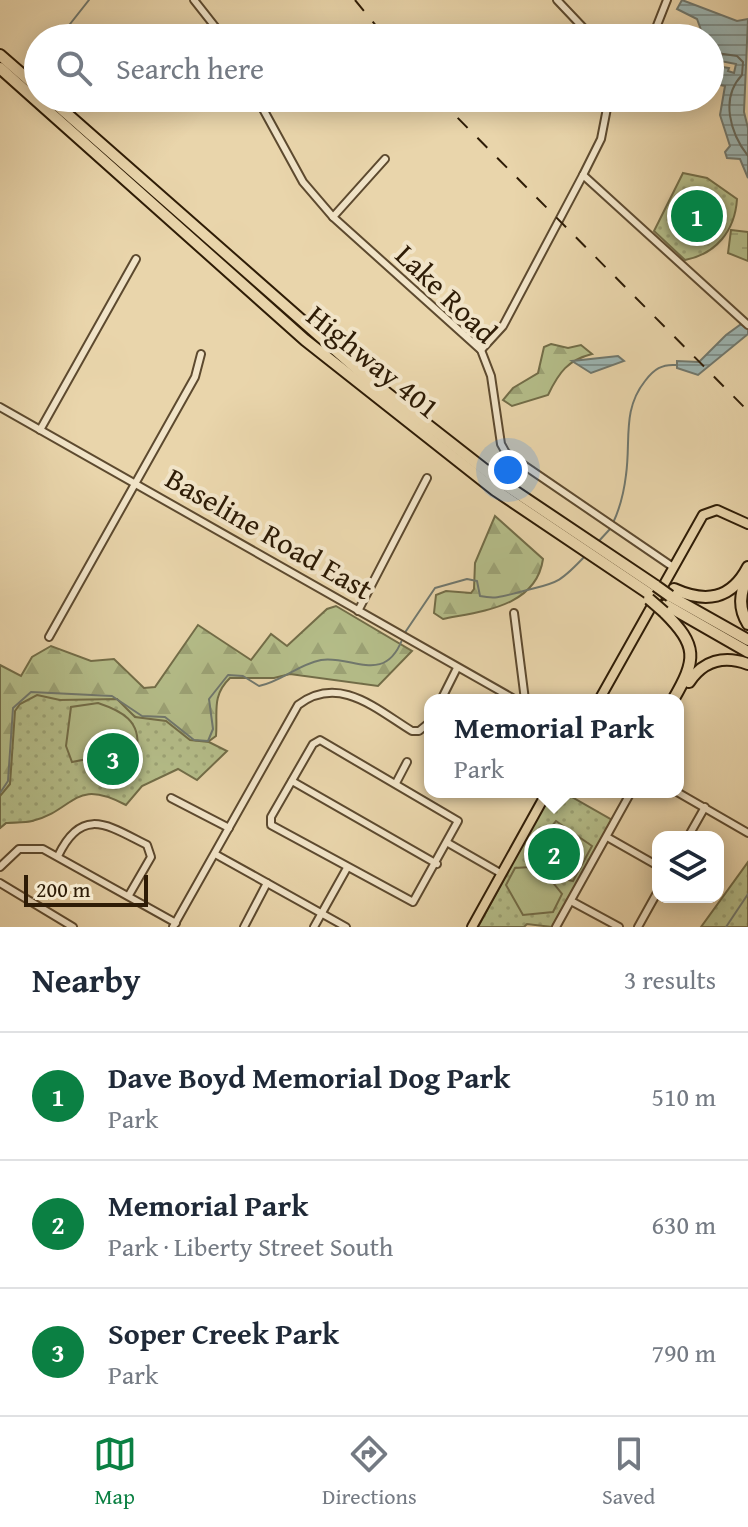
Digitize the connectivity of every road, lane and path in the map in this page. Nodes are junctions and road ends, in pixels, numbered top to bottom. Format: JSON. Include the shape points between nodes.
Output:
{"nodes":[{"id":1,"x":194,"y":0,"type":"edge"},
{"id":2,"x":557,"y":0,"type":"edge"},
{"id":3,"x":667,"y":0,"type":"edge"},
{"id":4,"x":212,"y":24,"type":"edge"},
{"id":5,"x":580,"y":24,"type":"edge"},
{"id":6,"x":658,"y":24,"type":"edge"},
{"id":7,"x":0,"y":55,"type":"edge"},
{"id":8,"x":0,"y":68,"type":"edge"},
{"id":9,"x":24,"y":76,"type":"edge"},
{"id":10,"x":24,"y":89,"type":"edge"},
{"id":11,"x":49,"y":112,"type":"edge"},
{"id":12,"x":65,"y":112,"type":"edge"},
{"id":13,"x":265,"y":112,"type":"edge"},
{"id":14,"x":606,"y":112,"type":"edge"},
{"id":15,"x":385,"y":159,"type":"dead end"},
{"id":16,"x":583,"y":175,"type":"junction"},
{"id":17,"x":333,"y":217,"type":"junction"},
{"id":18,"x":136,"y":259,"type":"dead end"},
{"id":19,"x":748,"y":325,"type":"edge"},
{"id":20,"x":481,"y":350,"type":"junction"},
{"id":21,"x":201,"y":354,"type":"dead end"},
{"id":22,"x":0,"y":407,"type":"edge"},
{"id":23,"x":40,"y":430,"type":"junction"},
{"id":24,"x":427,"y":478,"type":"dead end"},
{"id":25,"x":135,"y":482,"type":"junction"},
{"id":26,"x":748,"y":524,"type":"edge"},
{"id":27,"x":580,"y":542,"type":"junction"},
{"id":28,"x":599,"y":553,"type":"junction"},
{"id":29,"x":673,"y":567,"type":"junction"},
{"id":30,"x":748,"y":567,"type":"edge"},
{"id":31,"x":748,"y":576,"type":"edge"},
{"id":32,"x":654,"y":590,"type":"junction"},
{"id":33,"x":668,"y":600,"type":"junction"},
{"id":34,"x":358,"y":611,"type":"junction"},
{"id":35,"x":514,"y":613,"type":"dead end"},
{"id":36,"x":748,"y":624,"type":"edge"},
{"id":37,"x":49,"y":637,"type":"dead end"},
{"id":38,"x":748,"y":640,"type":"edge"},
{"id":39,"x":748,"y":652,"type":"edge"},
{"id":40,"x":748,"y":664,"type":"edge"},
{"id":41,"x":457,"y":668,"type":"junction"},
{"id":42,"x":444,"y":694,"type":"edge"},
{"id":43,"x":505,"y":694,"type":"edge"},
{"id":44,"x":524,"y":694,"type":"edge"},
{"id":45,"x":602,"y":694,"type":"edge"},
{"id":46,"x":679,"y":694,"type":"edge"},
{"id":47,"x":681,"y":694,"type":"edge"},
{"id":48,"x":424,"y":727,"type":"edge"},
{"id":49,"x":407,"y":762,"type":"dead end"},
{"id":50,"x":292,"y":781,"type":"junction"},
{"id":51,"x":396,"y":783,"type":"junction"},
{"id":52,"x":684,"y":796,"type":"edge"},
{"id":53,"x":171,"y":798,"type":"dead end"},
{"id":54,"x":544,"y":798,"type":"edge"},
{"id":55,"x":628,"y":798,"type":"edge"},
{"id":56,"x":705,"y":807,"type":"junction"},
{"id":57,"x":229,"y":828,"type":"junction"},
{"id":58,"x":691,"y":831,"type":"edge"},
{"id":59,"x":748,"y":833,"type":"edge"},
{"id":60,"x":607,"y":837,"type":"junction"},
{"id":61,"x":448,"y":843,"type":"junction"},
{"id":62,"x":215,"y":854,"type":"junction"},
{"id":63,"x":58,"y":856,"type":"junction"},
{"id":64,"x":652,"y":863,"type":"edge"},
{"id":65,"x":437,"y":864,"type":"junction"},
{"id":66,"x":0,"y":867,"type":"edge"},
{"id":67,"x":347,"y":868,"type":"junction"},
{"id":68,"x":502,"y":874,"type":"junction"},
{"id":69,"x":0,"y":883,"type":"edge"},
{"id":70,"x":267,"y":883,"type":"junction"},
{"id":71,"x":129,"y":895,"type":"junction"},
{"id":72,"x":571,"y":901,"type":"junction"},
{"id":73,"x":652,"y":902,"type":"edge"},
{"id":74,"x":322,"y":913,"type":"junction"},
{"id":75,"x":175,"y":925,"type":"edge"},
{"id":76,"x":73,"y":927,"type":"edge"},
{"id":77,"x":244,"y":927,"type":"edge"},
{"id":78,"x":314,"y":927,"type":"edge"},
{"id":79,"x":346,"y":927,"type":"edge"},
{"id":80,"x":472,"y":927,"type":"edge"},
{"id":81,"x":556,"y":927,"type":"edge"},
{"id":82,"x":619,"y":927,"type":"edge"},
{"id":83,"x":638,"y":927,"type":"edge"}],
"edges":[{"from":1,"to":4,"type":"street"},
{"from":2,"to":5,"type":"street"},
{"from":3,"to":6,"type":"street"},
{"from":7,"to":9,"type":"highway"},
{"from":8,"to":10,"type":"highway","name":"Highway 401"},
{"from":11,"to":27,"type":"highway","name":"Highway 401","via":[[305,340],[495,490]]},
{"from":12,"to":27,"type":"highway","name":"Highway 401","via":[[365,376]]},
{"from":13,"to":17,"type":"street","name":"Lake Road","via":[[303,182]]},
{"from":14,"to":16,"type":"street","via":[[601,139]]},
{"from":15,"to":17,"type":"street"},
{"from":16,"to":19,"type":"street"},
{"from":16,"to":20,"type":"street","via":[[503,326]]},
{"from":17,"to":20,"type":"street","name":"Lake Road"},
{"from":18,"to":23,"type":"street"},
{"from":20,"to":29,"type":"street","name":"Lake Road","via":[[506,453]]},
{"from":21,"to":25,"type":"street","via":[[195,377]]},
{"from":22,"to":23,"type":"street","name":"Baseline Road East"},
{"from":23,"to":25,"type":"street","name":"Baseline Road East"},
{"from":24,"to":34,"type":"street"},
{"from":25,"to":34,"type":"street","name":"Baseline Road East"},
{"from":25,"to":37,"type":"street"},
{"from":26,"to":29,"type":"main road","via":[[722,511],[707,512]]},
{"from":27,"to":28,"type":"highway","name":"Highway 401"},
{"from":28,"to":32,"type":"highway"},
{"from":28,"to":32,"type":"highway"},
{"from":29,"to":45,"type":"main road"},
{"from":30,"to":33,"type":"highway","via":[[722,596]]},
{"from":31,"to":36,"type":"highway","via":[[740,597]]},
{"from":32,"to":33,"type":"highway"},
{"from":32,"to":33,"type":"highway","bridge":true},
{"from":33,"to":38,"type":"highway"},
{"from":33,"to":39,"type":"highway"},
{"from":33,"to":46,"type":"highway","via":[[691,652]]},
{"from":34,"to":41,"type":"street","name":"Baseline Road East"},
{"from":35,"to":44,"type":"street"},
{"from":40,"to":47,"type":"highway","via":[[729,659],[710,663]]},
{"from":41,"to":42,"type":"street"},
{"from":41,"to":43,"type":"street","name":"Baseline Road East"},
{"from":48,"to":57,"type":"street","via":[[412,731],[345,692],[306,699],[280,732]]},
{"from":49,"to":51,"type":"street"},
{"from":50,"to":51,"type":"street","via":[[320,740]]},
{"from":50,"to":65,"type":"street"},
{"from":50,"to":67,"type":"street","via":[[271,825]]},
{"from":51,"to":61,"type":"street","via":[[455,816],[458,825]]},
{"from":52,"to":56,"type":"street"},
{"from":53,"to":57,"type":"street"},
{"from":54,"to":68,"type":"main road"},
{"from":55,"to":60,"type":"street"},
{"from":56,"to":58,"type":"street"},
{"from":56,"to":59,"type":"street"},
{"from":57,"to":62,"type":"street"},
{"from":60,"to":64,"type":"street"},
{"from":60,"to":72,"type":"street"},
{"from":61,"to":65,"type":"street"},
{"from":61,"to":68,"type":"street"},
{"from":62,"to":70,"type":"street"},
{"from":62,"to":75,"type":"street"},
{"from":63,"to":66,"type":"street","via":[[43,849],[19,849]]},
{"from":63,"to":71,"type":"street"},
{"from":63,"to":71,"type":"street","via":[[75,829],[89,823],[103,823],[147,845],[151,857]]},
{"from":65,"to":67,"type":"street","via":[[416,899],[408,903]]},
{"from":67,"to":74,"type":"street"},
{"from":68,"to":80,"type":"main road"},
{"from":69,"to":76,"type":"street"},
{"from":70,"to":74,"type":"street"},
{"from":70,"to":77,"type":"street"},
{"from":71,"to":75,"type":"street"},
{"from":72,"to":81,"type":"street"},
{"from":72,"to":82,"type":"street"},
{"from":73,"to":83,"type":"street"},
{"from":74,"to":78,"type":"street"},
{"from":74,"to":79,"type":"street"}]}
